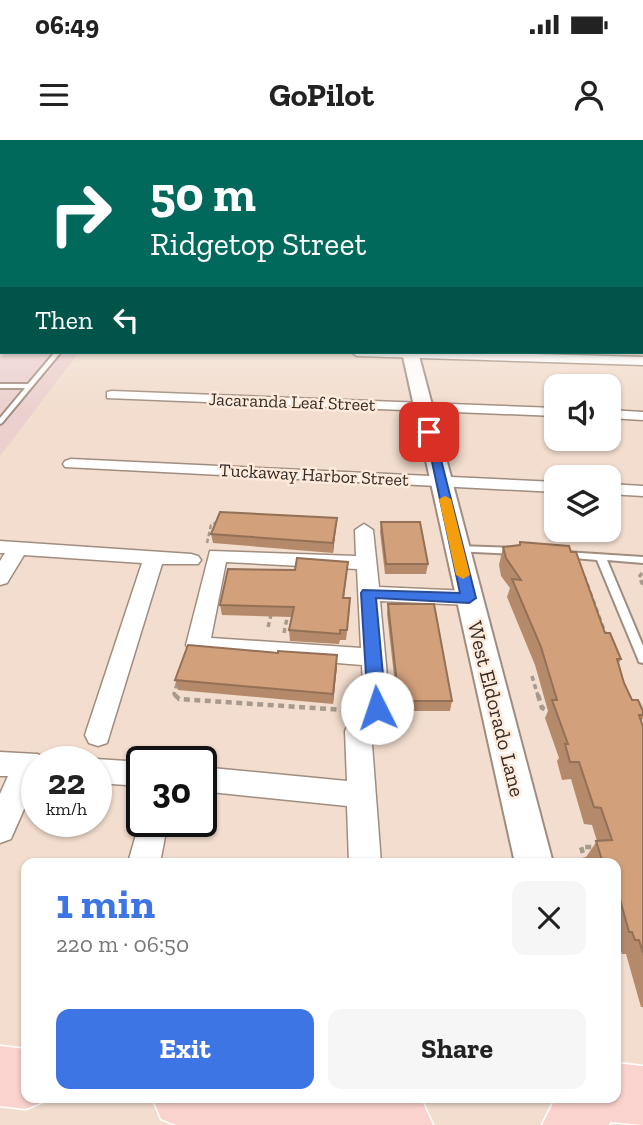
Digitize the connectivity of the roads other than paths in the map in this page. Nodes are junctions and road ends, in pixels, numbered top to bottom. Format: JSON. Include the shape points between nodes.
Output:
{"nodes":[{"id":1,"x":56,"y":354,"type":"edge"},
{"id":2,"x":410,"y":354,"type":"edge"},
{"id":3,"x":439,"y":354,"type":"edge"},
{"id":4,"x":643,"y":361,"type":"edge"},
{"id":5,"x":0,"y":386,"type":"edge"},
{"id":6,"x":30,"y":386,"type":"junction"},
{"id":7,"x":112,"y":395,"type":"dead end"},
{"id":8,"x":423,"y":407,"type":"junction"},
{"id":9,"x":544,"y":412,"type":"edge"},
{"id":10,"x":621,"y":415,"type":"edge"},
{"id":11,"x":643,"y":416,"type":"edge"},
{"id":12,"x":0,"y":422,"type":"edge"},
{"id":13,"x":71,"y":464,"type":"dead end"},
{"id":14,"x":441,"y":481,"type":"junction"},
{"id":15,"x":544,"y":486,"type":"edge"},
{"id":16,"x":621,"y":490,"type":"edge"},
{"id":17,"x":643,"y":491,"type":"edge"},
{"id":18,"x":364,"y":530,"type":"dead end"},
{"id":19,"x":9,"y":548,"type":"edge"},
{"id":20,"x":457,"y":549,"type":"junction"},
{"id":21,"x":526,"y":552,"type":"edge"},
{"id":22,"x":551,"y":554,"type":"edge"},
{"id":23,"x":154,"y":558,"type":"junction"},
{"id":24,"x":191,"y":560,"type":"dead end"},
{"id":25,"x":643,"y":560,"type":"edge"},
{"id":26,"x":602,"y":561,"type":"junction"},
{"id":27,"x":366,"y":563,"type":"junction"},
{"id":28,"x":0,"y":578,"type":"edge"},
{"id":29,"x":368,"y":593,"type":"junction"},
{"id":30,"x":469,"y":598,"type":"junction"},
{"id":31,"x":373,"y":657,"type":"junction"},
{"id":32,"x":643,"y":659,"type":"edge"},
{"id":33,"x":377,"y":708,"type":"road end"},
{"id":34,"x":358,"y":731,"type":"dead end"},
{"id":35,"x":98,"y":735,"type":"dead end"},
{"id":36,"x":21,"y":765,"type":"edge"},
{"id":37,"x":217,"y":781,"type":"edge"},
{"id":38,"x":362,"y":795,"type":"junction"},
{"id":39,"x":0,"y":829,"type":"edge"},
{"id":40,"x":150,"y":837,"type":"edge"},
{"id":41,"x":145,"y":858,"type":"edge"},
{"id":42,"x":365,"y":858,"type":"edge"},
{"id":43,"x":533,"y":858,"type":"edge"},
{"id":44,"x":0,"y":1076,"type":"edge"},
{"id":45,"x":21,"y":1078,"type":"edge"},
{"id":46,"x":621,"y":1095,"type":"edge"},
{"id":47,"x":643,"y":1097,"type":"edge"},
{"id":48,"x":242,"y":1103,"type":"edge"},
{"id":49,"x":586,"y":1103,"type":"edge"},
{"id":50,"x":331,"y":1112,"type":"edge"},
{"id":51,"x":401,"y":1125,"type":"edge"},
{"id":52,"x":574,"y":1125,"type":"edge"}],
"edges":[{"from":1,"to":6,"type":"lane"},
{"from":2,"to":8,"type":"street","name":"West Eldorado Lane"},
{"from":3,"to":4,"type":"street"},
{"from":5,"to":6,"type":"lane"},
{"from":6,"to":12,"type":"lane"},
{"from":7,"to":8,"type":"street","name":"Jacaranda Leaf Street"},
{"from":8,"to":9,"type":"street","name":"Jacaranda Leaf Street"},
{"from":8,"to":14,"type":"street","name":"West Eldorado Lane"},
{"from":10,"to":11,"type":"street"},
{"from":13,"to":14,"type":"street","name":"Tuckaway Harbor Street"},
{"from":14,"to":15,"type":"street","name":"Tuckaway Harbor Street"},
{"from":14,"to":20,"type":"street","name":"West Eldorado Lane"},
{"from":16,"to":17,"type":"street"},
{"from":18,"to":27,"type":"street"},
{"from":19,"to":23,"type":"street"},
{"from":19,"to":28,"type":"street"},
{"from":20,"to":21,"type":"lane"},
{"from":20,"to":30,"type":"street","name":"West Eldorado Lane"},
{"from":22,"to":26,"type":"lane"},
{"from":23,"to":24,"type":"street"},
{"from":23,"to":35,"type":"street"},
{"from":25,"to":26,"type":"lane"},
{"from":26,"to":32,"type":"lane"},
{"from":27,"to":29,"type":"street"},
{"from":27,"to":31,"type":"street","via":[[217,555],[198,645]]},
{"from":29,"to":30,"type":"street"},
{"from":29,"to":31,"type":"street"},
{"from":30,"to":43,"type":"street","name":"West Eldorado Lane"},
{"from":31,"to":33,"type":"street"},
{"from":34,"to":38,"type":"street"},
{"from":36,"to":39,"type":"street"},
{"from":37,"to":38,"type":"street"},
{"from":38,"to":42,"type":"street"},
{"from":40,"to":41,"type":"street"},
{"from":44,"to":45,"type":"main road"},
{"from":46,"to":47,"type":"main road"},
{"from":48,"to":50,"type":"main road"},
{"from":49,"to":52,"type":"main road"},
{"from":50,"to":51,"type":"main road"}]}
